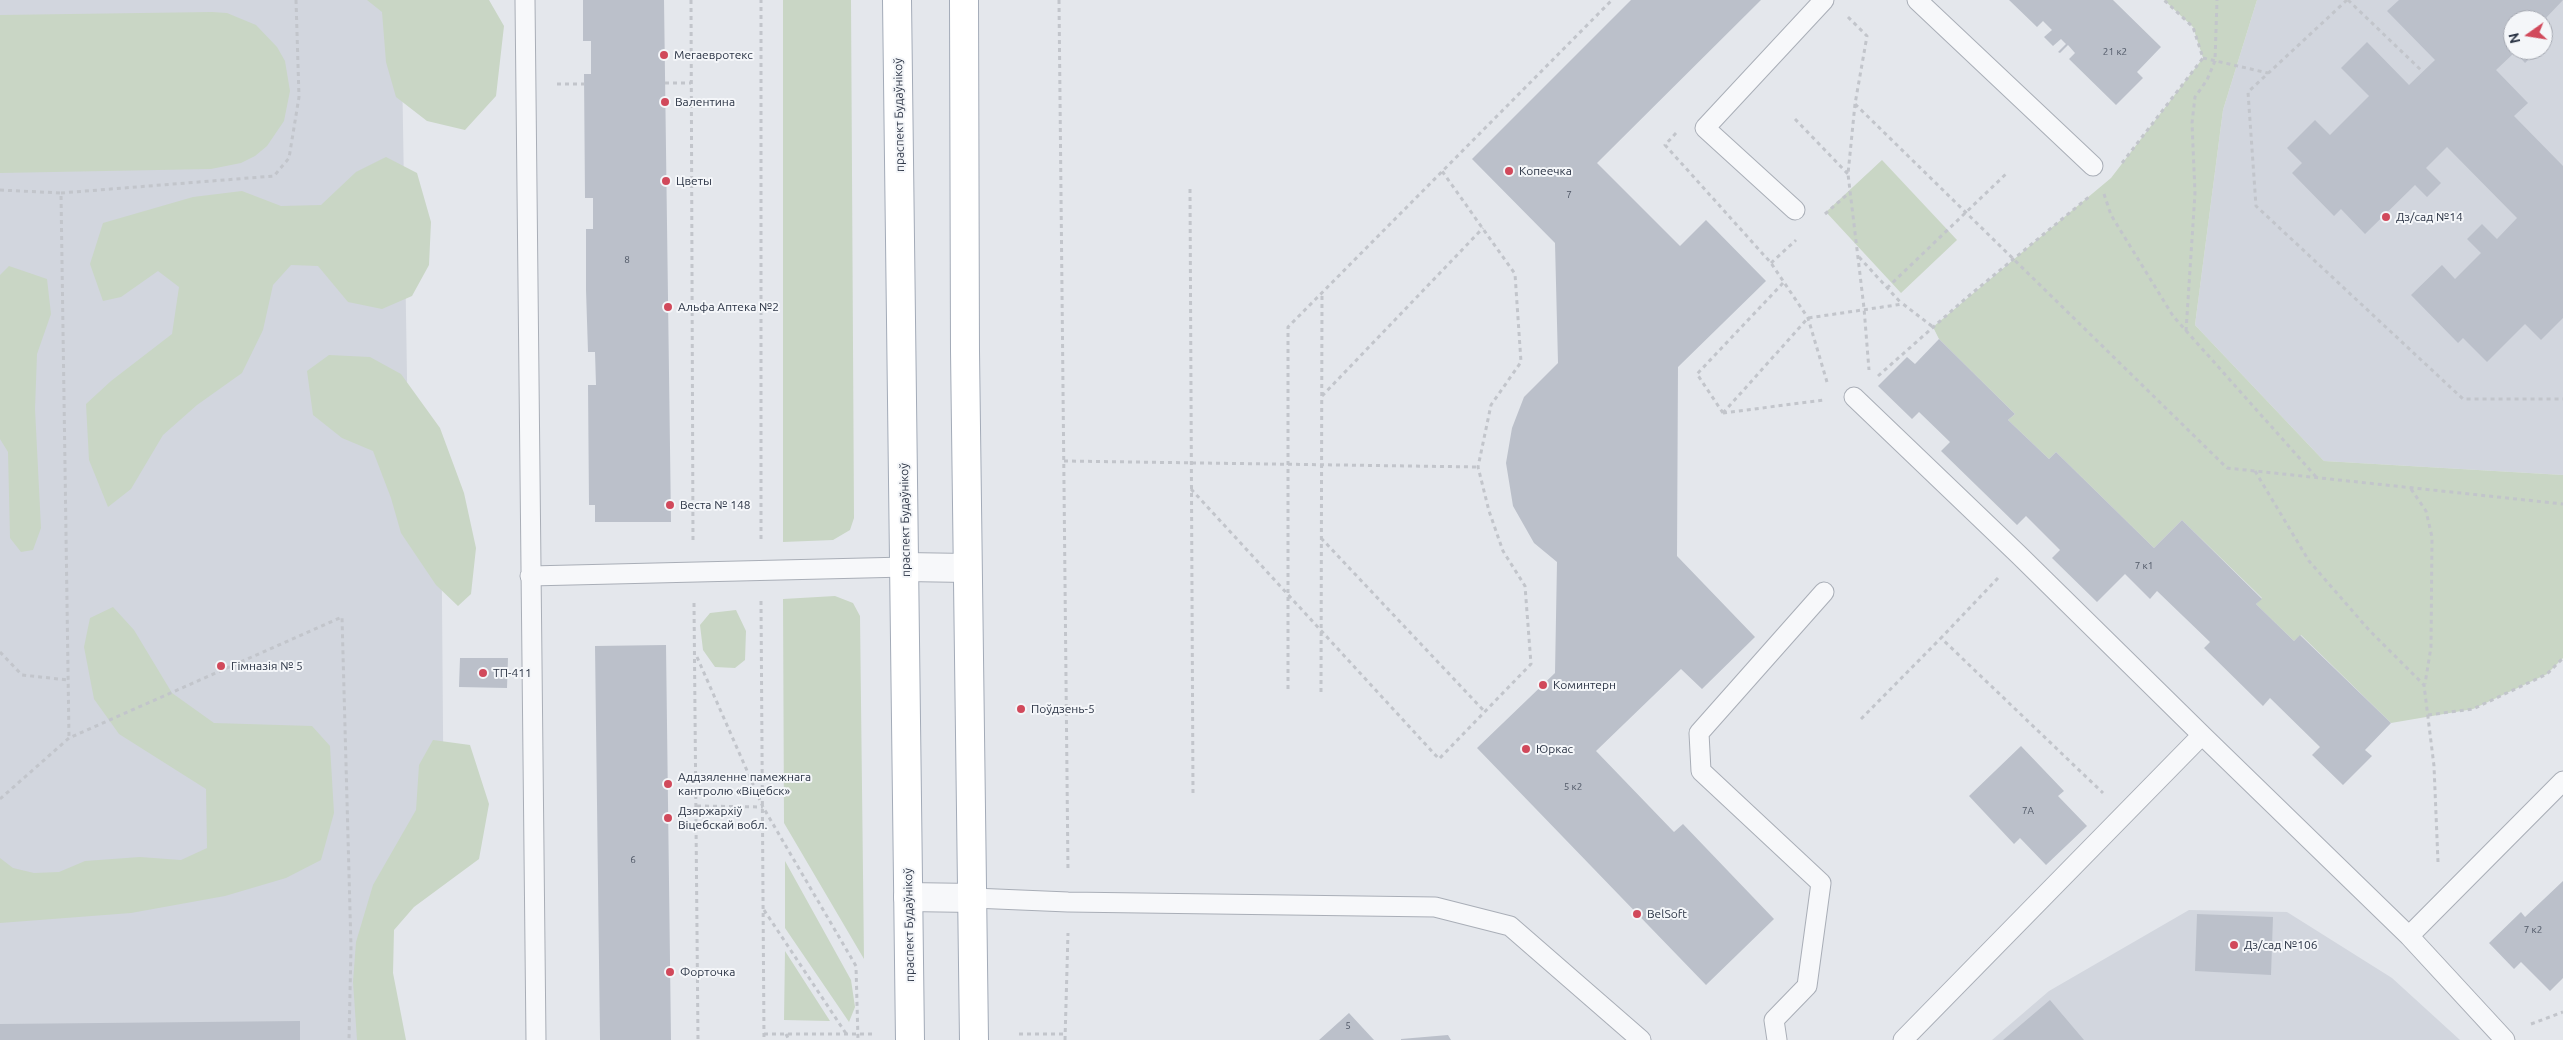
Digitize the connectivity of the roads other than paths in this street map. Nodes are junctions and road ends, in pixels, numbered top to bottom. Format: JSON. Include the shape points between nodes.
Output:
{"nodes":[{"id":1,"x":525,"y":0,"type":"edge"},
{"id":2,"x":898,"y":0,"type":"edge"},
{"id":3,"x":964,"y":0,"type":"edge"},
{"id":4,"x":1824,"y":0,"type":"edge"},
{"id":5,"x":1918,"y":0,"type":"edge"},
{"id":6,"x":2093,"y":166,"type":"road end"},
{"id":7,"x":1795,"y":210,"type":"dead end"},
{"id":8,"x":1854,"y":397,"type":"road end"},
{"id":9,"x":906,"y":567,"type":"junction"},
{"id":10,"x":967,"y":568,"type":"junction"},
{"id":11,"x":530,"y":576,"type":"junction"},
{"id":12,"x":1824,"y":592,"type":"dead end"},
{"id":13,"x":2202,"y":735,"type":"junction"},
{"id":14,"x":2563,"y":781,"type":"edge"},
{"id":15,"x":908,"y":897,"type":"junction"},
{"id":16,"x":973,"y":898,"type":"junction"},
{"id":17,"x":2409,"y":936,"type":"junction"},
{"id":18,"x":536,"y":1040,"type":"edge"},
{"id":19,"x":910,"y":1040,"type":"edge"},
{"id":20,"x":974,"y":1040,"type":"edge"},
{"id":21,"x":1641,"y":1040,"type":"edge"},
{"id":22,"x":1777,"y":1040,"type":"edge"},
{"id":23,"x":1903,"y":1040,"type":"edge"},
{"id":24,"x":2505,"y":1040,"type":"edge"}],
"edges":[{"from":1,"to":11,"type":"lane"},
{"from":2,"to":9,"type":"main road","name":"праспект Будаўнікоў"},
{"from":3,"to":10,"type":"main road"},
{"from":4,"to":7,"type":"lane","via":[[1705,128]]},
{"from":5,"to":6,"type":"lane"},
{"from":8,"to":13,"type":"lane"},
{"from":9,"to":10,"type":"street"},
{"from":9,"to":11,"type":"lane"},
{"from":9,"to":15,"type":"main road","name":"праспект Будаўнікоў"},
{"from":10,"to":16,"type":"main road"},
{"from":11,"to":18,"type":"lane"},
{"from":12,"to":22,"type":"lane","via":[[1699,733],[1701,771],[1821,883],[1807,986],[1774,1020]]},
{"from":13,"to":17,"type":"lane"},
{"from":13,"to":23,"type":"lane"},
{"from":14,"to":17,"type":"lane"},
{"from":15,"to":16,"type":"street"},
{"from":15,"to":19,"type":"main road","name":"праспект Будаўнікоў"},
{"from":16,"to":20,"type":"main road"},
{"from":16,"to":21,"type":"lane","via":[[1436,908],[1510,926]]},
{"from":17,"to":24,"type":"lane"}]}
